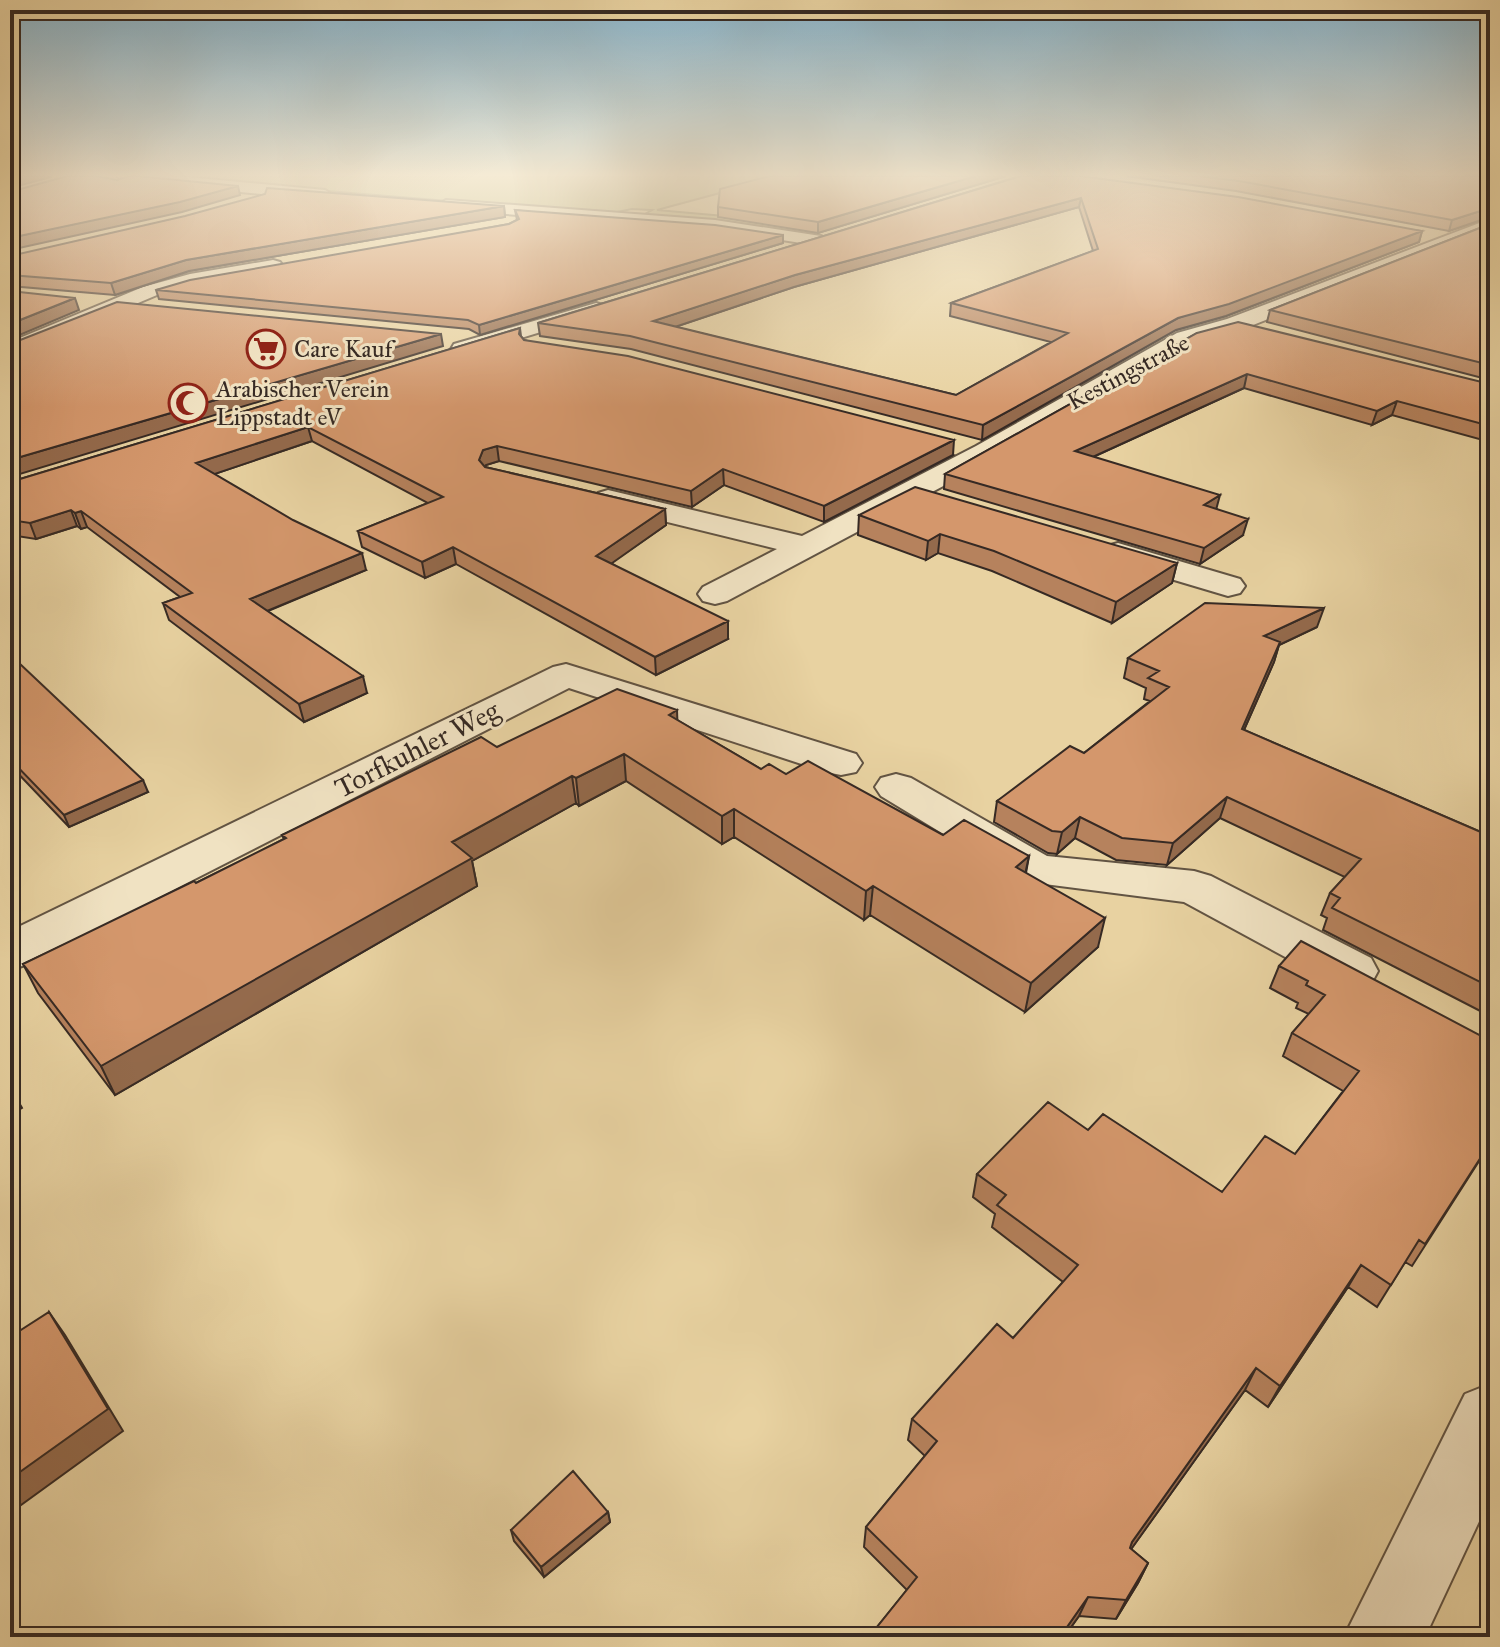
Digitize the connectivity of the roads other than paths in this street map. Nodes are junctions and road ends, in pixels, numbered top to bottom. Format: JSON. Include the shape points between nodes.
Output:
{"nodes":[{"id":1,"x":783,"y":253,"type":"edge"},
{"id":2,"x":1417,"y":253,"type":"edge"},
{"id":3,"x":776,"y":255,"type":"edge"},
{"id":4,"x":298,"y":262,"type":"edge"},
{"id":5,"x":71,"y":300,"type":"edge"},
{"id":6,"x":116,"y":304,"type":"junction"},
{"id":7,"x":610,"y":305,"type":"edge"},
{"id":8,"x":165,"y":309,"type":"edge"},
{"id":9,"x":1235,"y":324,"type":"junction"},
{"id":10,"x":1280,"y":335,"type":"edge"},
{"id":11,"x":447,"y":336,"type":"edge"},
{"id":12,"x":489,"y":341,"type":"junction"},
{"id":13,"x":10,"y":350,"type":"edge"},
{"id":14,"x":431,"y":358,"type":"edge"},
{"id":15,"x":957,"y":444,"type":"dead end"},
{"id":16,"x":986,"y":452,"type":"junction"},
{"id":17,"x":576,"y":491,"type":"edge"},
{"id":18,"x":912,"y":492,"type":"junction"},
{"id":19,"x":957,"y":505,"type":"edge"},
{"id":20,"x":1092,"y":546,"type":"edge"},
{"id":21,"x":808,"y":547,"type":"junction"},
{"id":22,"x":1228,"y":586,"type":"dead end"},
{"id":23,"x":715,"y":594,"type":"dead end"},
{"id":24,"x":841,"y":763,"type":"dead end"},
{"id":25,"x":896,"y":787,"type":"dead end"},
{"id":26,"x":10,"y":952,"type":"edge"},
{"id":27,"x":1391,"y":991,"type":"edge"},
{"id":28,"x":1490,"y":1419,"type":"edge"},
{"id":29,"x":1384,"y":1637,"type":"edge"}],
"edges":[{"from":1,"to":3,"type":"street"},
{"from":2,"to":9,"type":"street","name":"Kestingstraße"},
{"from":4,"to":6,"type":"street","via":[[190,280]]},
{"from":5,"to":6,"type":"street"},
{"from":6,"to":8,"type":"street"},
{"from":6,"to":13,"type":"street"},
{"from":7,"to":12,"type":"street"},
{"from":9,"to":10,"type":"street"},
{"from":9,"to":16,"type":"street","name":"Kestingstraße","via":[[1185,338]]},
{"from":11,"to":12,"type":"street"},
{"from":12,"to":14,"type":"street"},
{"from":15,"to":16,"type":"street"},
{"from":16,"to":18,"type":"street","name":"Kestingstraße"},
{"from":17,"to":21,"type":"street"},
{"from":18,"to":19,"type":"street"},
{"from":18,"to":21,"type":"street","name":"Kestingstraße"},
{"from":20,"to":22,"type":"street"},
{"from":21,"to":23,"type":"street","name":"Kestingstraße"},
{"from":24,"to":26,"type":"street","name":"Torfkuhler Weg","via":[[566,675]]},
{"from":25,"to":27,"type":"street","via":[[1037,870],[1194,887]]},
{"from":28,"to":29,"type":"street"}]}
